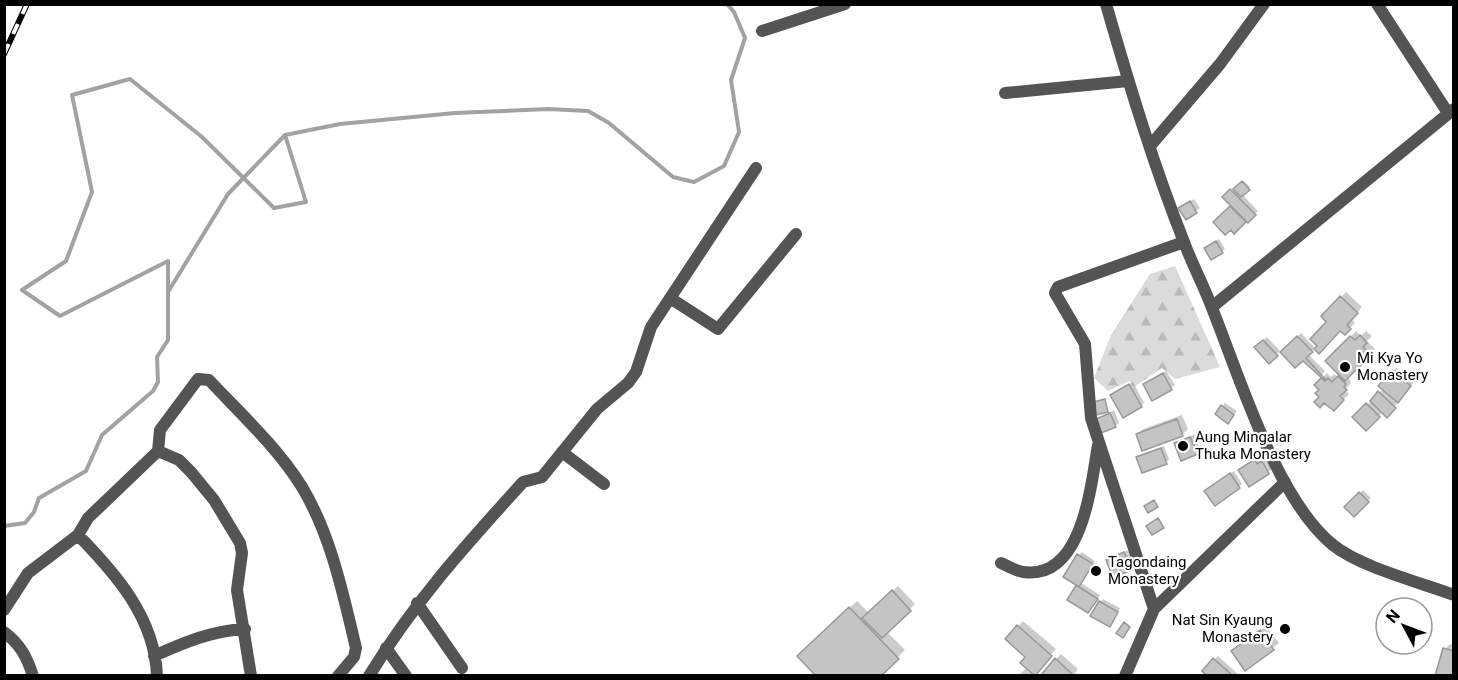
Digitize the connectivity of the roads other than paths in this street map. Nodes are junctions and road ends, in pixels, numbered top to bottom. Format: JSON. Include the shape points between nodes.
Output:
{"nodes":[{"id":1,"x":844,"y":4,"type":"edge"},
{"id":2,"x":1106,"y":4,"type":"edge"},
{"id":3,"x":1263,"y":4,"type":"edge"},
{"id":4,"x":1377,"y":4,"type":"edge"},
{"id":5,"x":762,"y":31,"type":"dead end"},
{"id":6,"x":1128,"y":81,"type":"junction"},
{"id":7,"x":1005,"y":93,"type":"dead end"},
{"id":8,"x":1451,"y":111,"type":"edge"},
{"id":9,"x":1150,"y":146,"type":"junction"},
{"id":10,"x":756,"y":168,"type":"dead end"},
{"id":11,"x":796,"y":234,"type":"dead end"},
{"id":12,"x":1184,"y":242,"type":"junction"},
{"id":13,"x":670,"y":298,"type":"junction"},
{"id":14,"x":1212,"y":307,"type":"junction"},
{"id":15,"x":1099,"y":444,"type":"junction"},
{"id":16,"x":158,"y":451,"type":"junction"},
{"id":17,"x":562,"y":452,"type":"junction"},
{"id":18,"x":1285,"y":482,"type":"junction"},
{"id":19,"x":604,"y":484,"type":"dead end"},
{"id":20,"x":78,"y":535,"type":"junction"},
{"id":21,"x":1001,"y":563,"type":"dead end"},
{"id":22,"x":1454,"y":595,"type":"edge"},
{"id":23,"x":417,"y":603,"type":"junction"},
{"id":24,"x":1154,"y":609,"type":"junction"},
{"id":25,"x":4,"y":610,"type":"edge"},
{"id":26,"x":245,"y":629,"type":"junction"},
{"id":27,"x":4,"y":632,"type":"edge"},
{"id":28,"x":386,"y":648,"type":"junction"},
{"id":29,"x":154,"y":657,"type":"junction"},
{"id":30,"x":462,"y":668,"type":"dead end"},
{"id":31,"x":33,"y":675,"type":"edge"},
{"id":32,"x":157,"y":675,"type":"edge"},
{"id":33,"x":251,"y":675,"type":"edge"},
{"id":34,"x":338,"y":675,"type":"edge"},
{"id":35,"x":369,"y":675,"type":"edge"},
{"id":36,"x":406,"y":675,"type":"edge"},
{"id":37,"x":1125,"y":675,"type":"edge"}],
"edges":[{"from":1,"to":5,"type":"street"},
{"from":2,"to":6,"type":"street"},
{"from":3,"to":9,"type":"street","via":[[1220,64]]},
{"from":4,"to":8,"type":"street"},
{"from":6,"to":7,"type":"street"},
{"from":6,"to":9,"type":"street"},
{"from":8,"to":14,"type":"street"},
{"from":9,"to":12,"type":"street"},
{"from":10,"to":13,"type":"street"},
{"from":11,"to":13,"type":"street","via":[[718,329]]},
{"from":12,"to":14,"type":"street"},
{"from":12,"to":15,"type":"street","via":[[1056,288],[1056,296],[1085,344],[1091,418]]},
{"from":13,"to":17,"type":"street","via":[[651,327],[636,372],[597,409]]},
{"from":14,"to":18,"type":"street","via":[[1242,390]]},
{"from":15,"to":21,"type":"street","via":[[1079,536],[1067,553],[1056,564],[1041,570],[1023,572]]},
{"from":15,"to":24,"type":"street"},
{"from":16,"to":20,"type":"street","via":[[88,518]]},
{"from":16,"to":26,"type":"street","via":[[172,455],[191,472],[214,500],[240,543],[237,590]]},
{"from":16,"to":34,"type":"street","via":[[160,430],[198,379],[209,380],[272,447],[302,488],[325,538],[340,585],[356,648],[354,657]]},
{"from":17,"to":19,"type":"street"},
{"from":17,"to":23,"type":"street","via":[[542,477],[523,482]]},
{"from":18,"to":22,"type":"street","via":[[1320,533],[1346,554]]},
{"from":18,"to":24,"type":"street"},
{"from":20,"to":25,"type":"street","via":[[27,573]]},
{"from":20,"to":29,"type":"street","via":[[134,601]]},
{"from":23,"to":28,"type":"street"},
{"from":23,"to":30,"type":"street"},
{"from":24,"to":37,"type":"street"},
{"from":26,"to":29,"type":"street","via":[[219,630]]},
{"from":26,"to":33,"type":"street"},
{"from":27,"to":31,"type":"street","via":[[27,658]]},
{"from":28,"to":35,"type":"street"},
{"from":28,"to":36,"type":"street"},
{"from":29,"to":32,"type":"street"}]}
